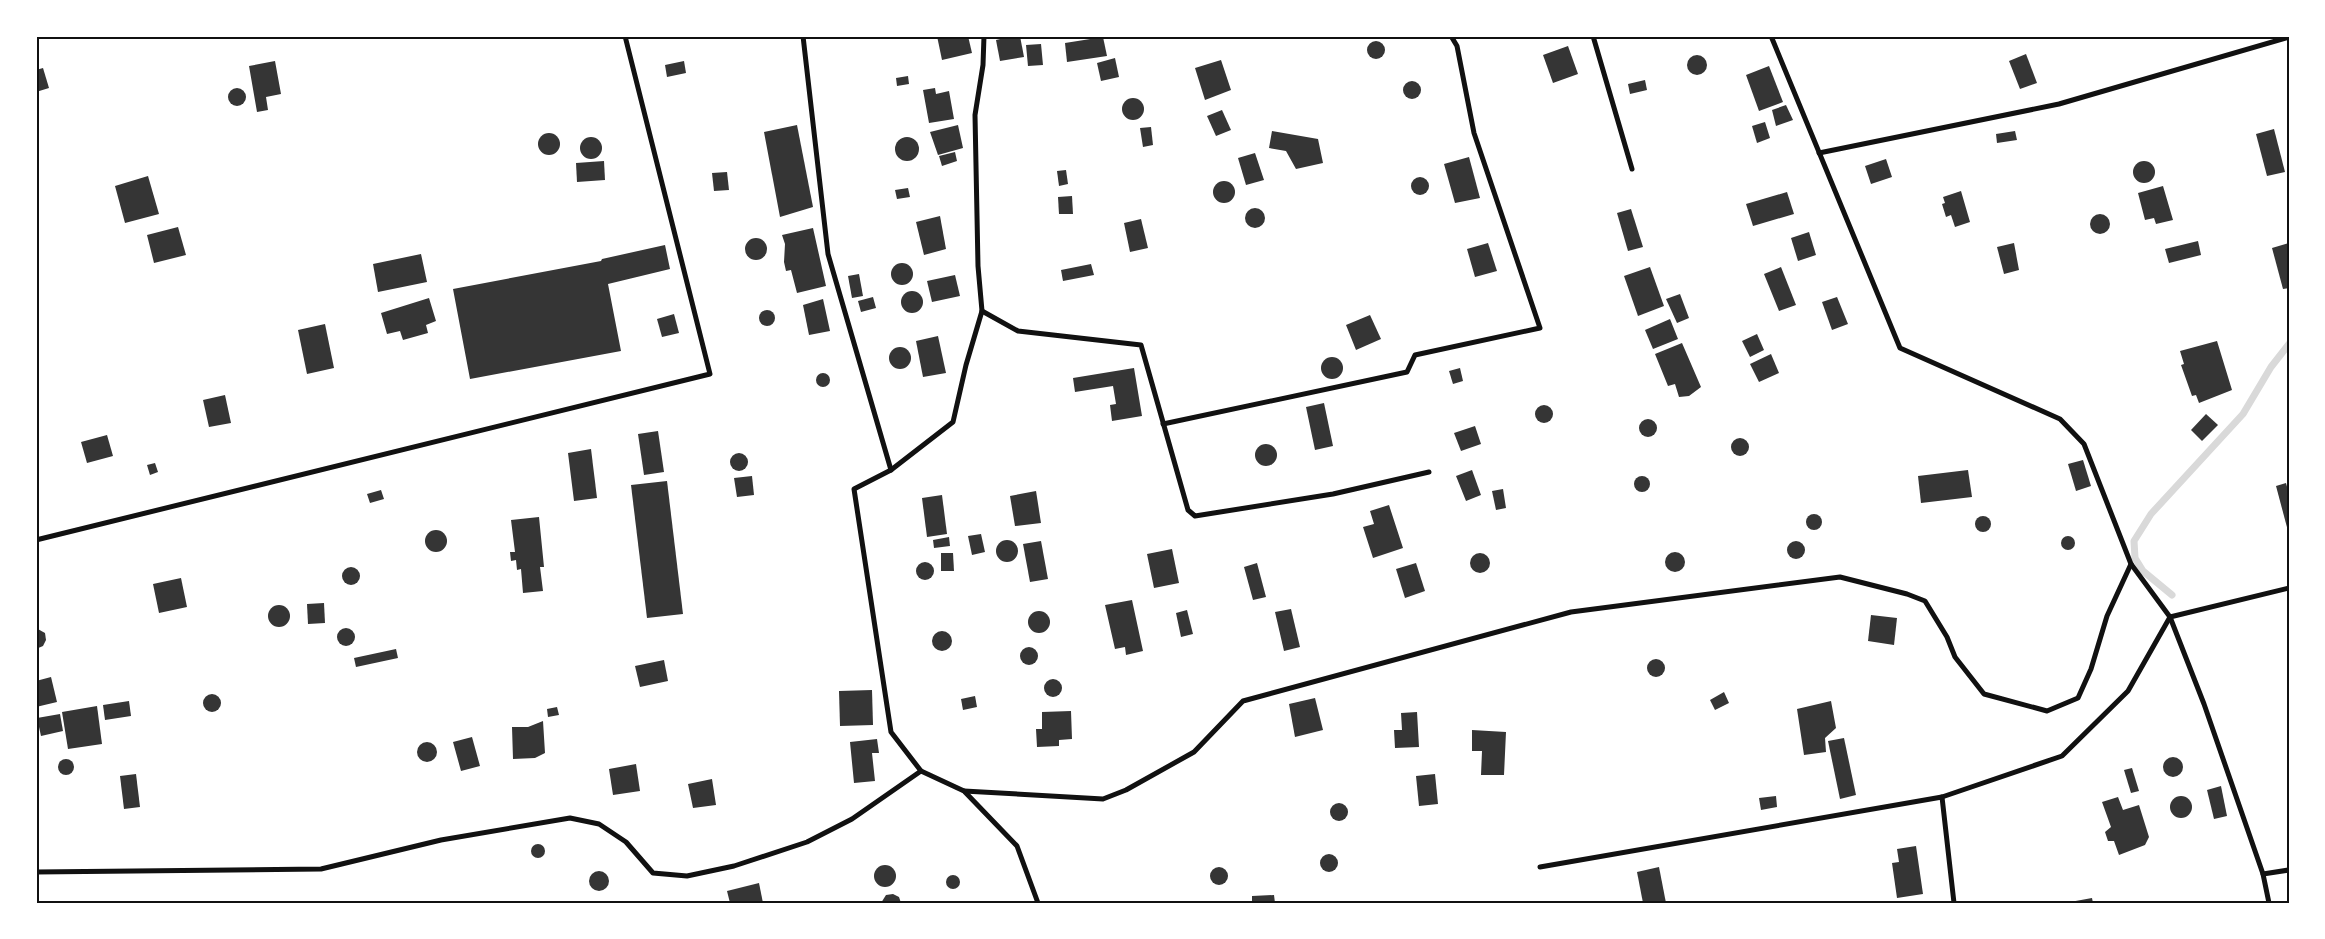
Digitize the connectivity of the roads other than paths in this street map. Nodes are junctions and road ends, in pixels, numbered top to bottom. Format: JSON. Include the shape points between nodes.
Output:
{"nodes":[{"id":1,"x":625,"y":36,"type":"edge"},
{"id":2,"x":803,"y":36,"type":"edge"},
{"id":3,"x":984,"y":36,"type":"edge"},
{"id":4,"x":1450,"y":36,"type":"edge"},
{"id":5,"x":1594,"y":36,"type":"edge"},
{"id":6,"x":1771,"y":36,"type":"edge"},
{"id":7,"x":2289,"y":37,"type":"edge"},
{"id":8,"x":1819,"y":153,"type":"junction"},
{"id":9,"x":1632,"y":169,"type":"dead end"},
{"id":10,"x":982,"y":311,"type":"junction"},
{"id":11,"x":1163,"y":424,"type":"junction"},
{"id":12,"x":891,"y":470,"type":"junction"},
{"id":13,"x":1429,"y":472,"type":"dead end"},
{"id":14,"x":36,"y":540,"type":"edge"},
{"id":15,"x":2131,"y":564,"type":"junction"},
{"id":16,"x":2289,"y":588,"type":"edge"},
{"id":17,"x":2170,"y":617,"type":"junction"},
{"id":18,"x":922,"y":771,"type":"junction"},
{"id":19,"x":964,"y":792,"type":"junction"},
{"id":20,"x":1942,"y":797,"type":"junction"},
{"id":21,"x":1540,"y":867,"type":"dead end"},
{"id":22,"x":2289,"y":870,"type":"edge"},
{"id":23,"x":36,"y":872,"type":"edge"},
{"id":24,"x":2263,"y":874,"type":"junction"},
{"id":25,"x":1038,"y":903,"type":"edge"},
{"id":26,"x":1954,"y":903,"type":"edge"},
{"id":27,"x":2269,"y":903,"type":"edge"}],
"edges":[{"from":1,"to":14,"type":"street","via":[[710,374]]},
{"from":2,"to":12,"type":"street","via":[[828,254]]},
{"from":3,"to":10,"type":"street","via":[[975,115]]},
{"from":4,"to":11,"type":"street","via":[[1457,46],[1474,133],[1540,328],[1415,355],[1407,372]]},
{"from":5,"to":9,"type":"street"},
{"from":6,"to":8,"type":"street"},
{"from":7,"to":8,"type":"street","via":[[2059,104]]},
{"from":8,"to":15,"type":"street","via":[[1900,348],[2060,419],[2084,444]]},
{"from":10,"to":11,"type":"street","via":[[1018,331],[1141,345]]},
{"from":10,"to":12,"type":"street","via":[[953,422]]},
{"from":11,"to":13,"type":"street","via":[[1188,510],[1195,516],[1333,494]]},
{"from":12,"to":18,"type":"street","via":[[854,489],[891,732]]},
{"from":15,"to":17,"type":"street"},
{"from":15,"to":19,"type":"street","via":[[2107,616],[2091,669],[2078,698],[2047,711],[1984,694],[1956,657],[1925,601],[1840,577],[1571,612],[1243,701],[1194,752],[1126,790],[1103,799]]},
{"from":16,"to":17,"type":"street"},
{"from":17,"to":20,"type":"street","via":[[2128,691],[2062,756]]},
{"from":17,"to":24,"type":"street"},
{"from":18,"to":19,"type":"street"},
{"from":18,"to":23,"type":"street","via":[[852,819],[807,842],[734,866],[686,876],[653,873],[626,842],[599,824],[570,818],[441,840],[321,869]]},
{"from":19,"to":25,"type":"street","via":[[1017,846]]},
{"from":20,"to":21,"type":"street"},
{"from":20,"to":26,"type":"street"},
{"from":22,"to":24,"type":"street"},
{"from":24,"to":27,"type":"street"}]}
